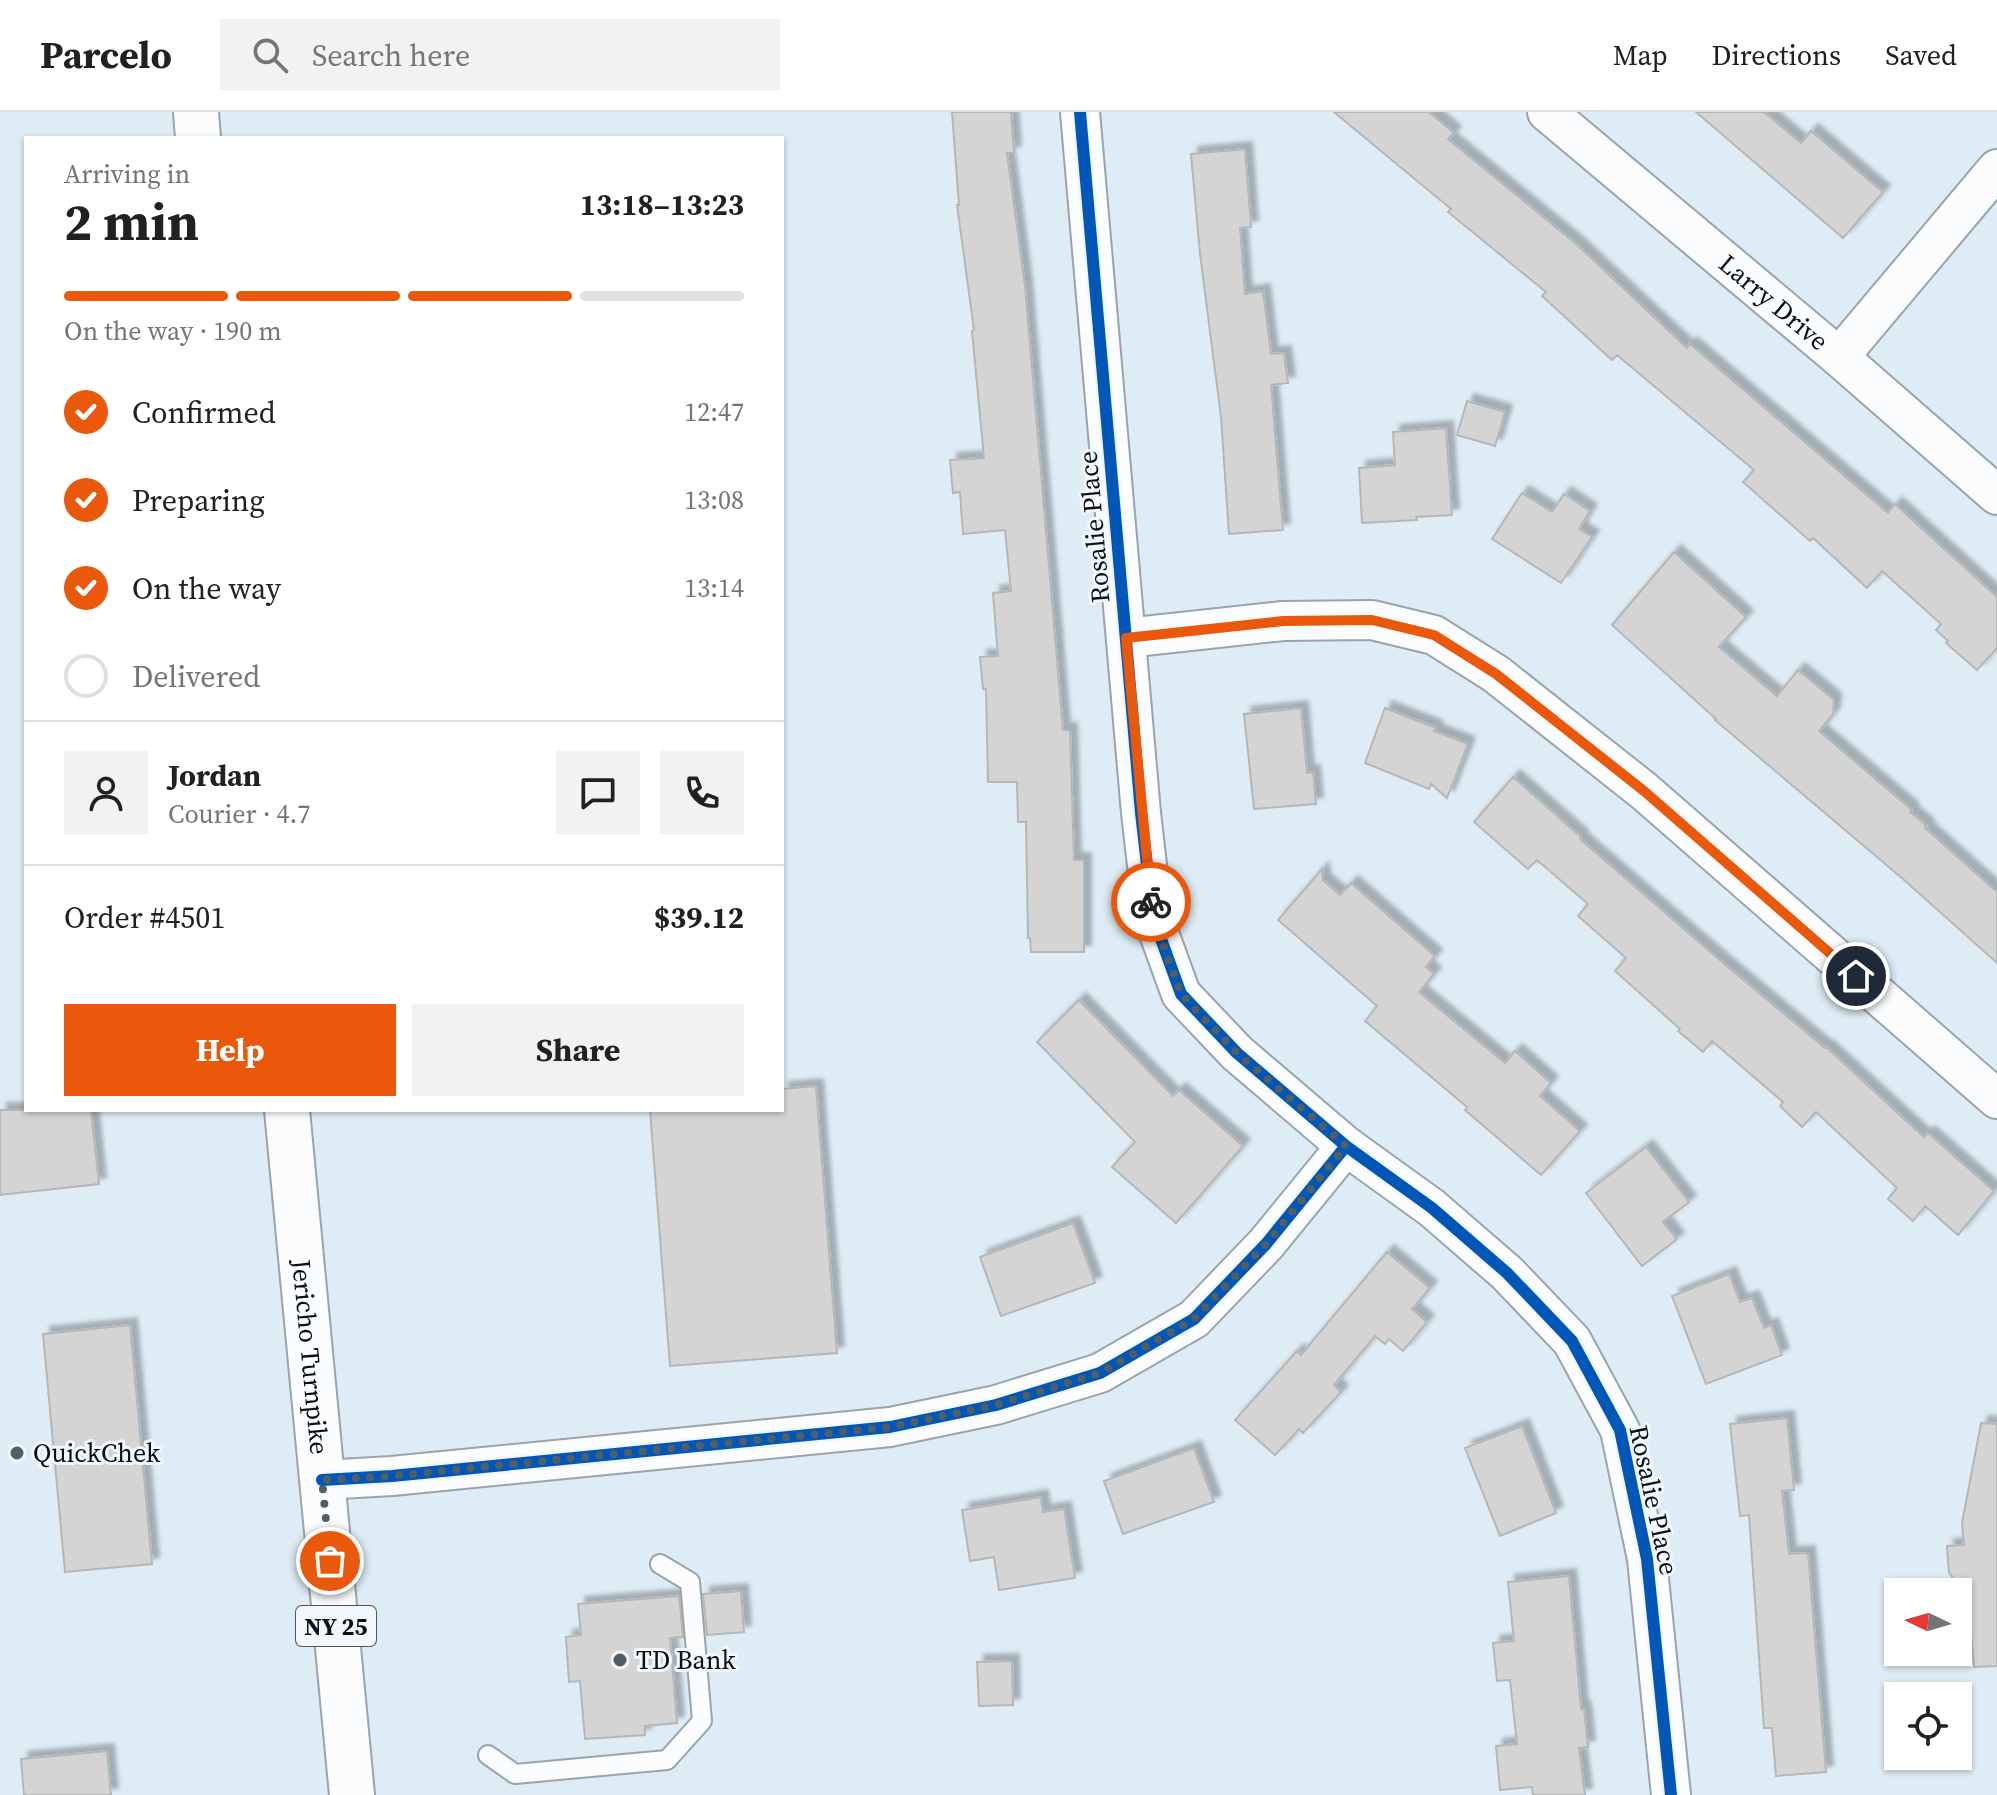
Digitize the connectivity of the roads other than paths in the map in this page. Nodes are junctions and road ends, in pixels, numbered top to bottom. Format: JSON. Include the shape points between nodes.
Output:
{"nodes":[{"id":1,"x":196,"y":112,"type":"edge"},
{"id":2,"x":1080,"y":112,"type":"edge"},
{"id":3,"x":1547,"y":112,"type":"edge"},
{"id":4,"x":198,"y":136,"type":"edge"},
{"id":5,"x":1997,"y":169,"type":"edge"},
{"id":6,"x":1839,"y":357,"type":"junction"},
{"id":7,"x":1997,"y":495,"type":"edge"},
{"id":8,"x":1126,"y":638,"type":"junction"},
{"id":9,"x":1997,"y":1099,"type":"edge"},
{"id":10,"x":287,"y":1112,"type":"edge"},
{"id":11,"x":1346,"y":1146,"type":"junction"},
{"id":12,"x":322,"y":1480,"type":"junction"},
{"id":13,"x":660,"y":1564,"type":"dead end"},
{"id":14,"x":488,"y":1755,"type":"dead end"},
{"id":15,"x":352,"y":1795,"type":"edge"},
{"id":16,"x":1671,"y":1795,"type":"edge"}],
"edges":[{"from":1,"to":4,"type":"main road"},
{"from":2,"to":8,"type":"street","name":"Rosalie Place"},
{"from":3,"to":6,"type":"street","name":"Larry Drive"},
{"from":5,"to":6,"type":"street"},
{"from":6,"to":7,"type":"street","name":"Larry Drive"},
{"from":8,"to":9,"type":"street","via":[[1283,621],[1372,620],[1434,635],[1496,674],[1644,791]]},
{"from":8,"to":11,"type":"street","name":"Rosalie Place","via":[[1153,917],[1181,994],[1237,1053]]},
{"from":10,"to":12,"type":"main road","name":"Jericho Turnpike","number":"NY 25"},
{"from":11,"to":12,"type":"street","via":[[1266,1244],[1194,1319],[1100,1373],[996,1405],[890,1427]]},
{"from":11,"to":16,"type":"street","name":"Rosalie Place","via":[[1432,1208],[1507,1273],[1572,1341],[1620,1430],[1647,1559]]},
{"from":12,"to":15,"type":"main road","name":"Jericho Turnpike","number":"NY 25"},
{"from":13,"to":14,"type":"lane","via":[[690,1582],[702,1721],[667,1760],[515,1774]]}]}
